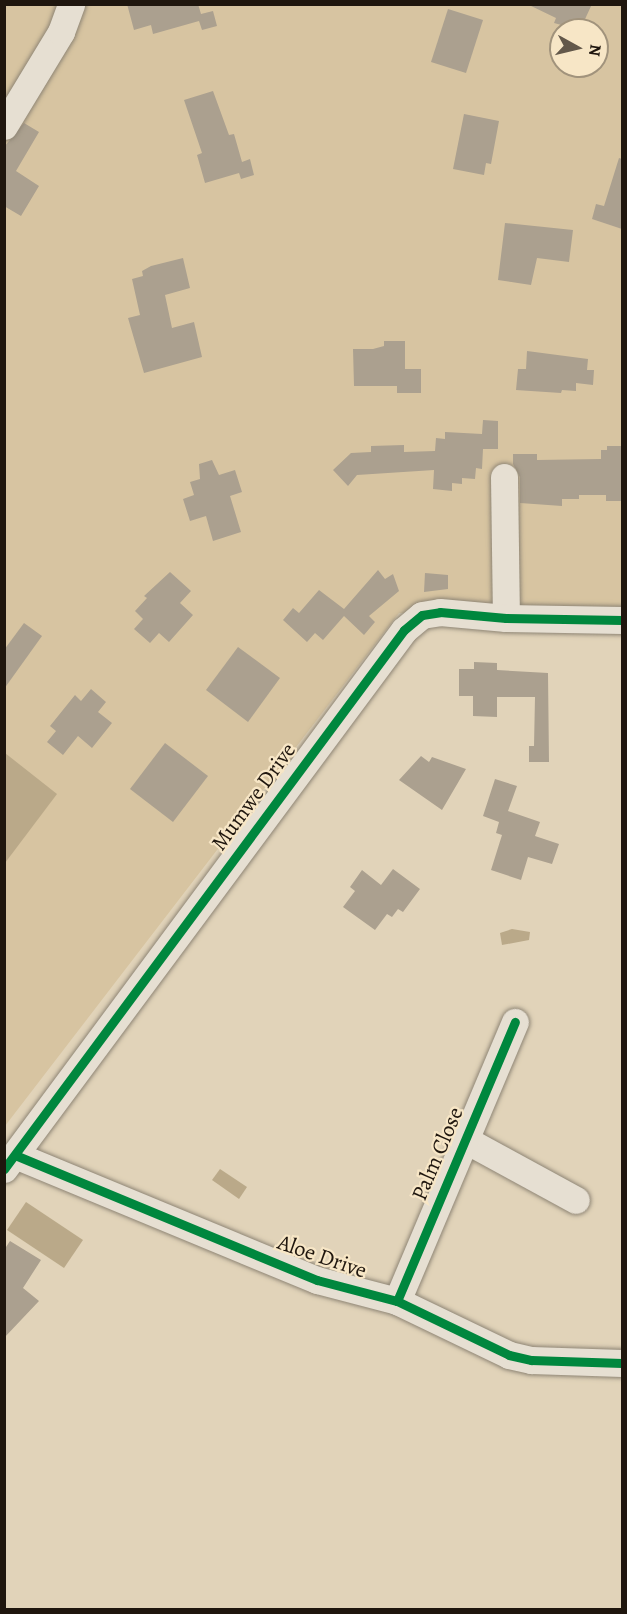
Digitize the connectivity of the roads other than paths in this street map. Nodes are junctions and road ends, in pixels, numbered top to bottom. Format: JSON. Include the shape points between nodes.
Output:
{"nodes":[{"id":1,"x":71,"y":4,"type":"edge"},
{"id":2,"x":4,"y":126,"type":"edge"},
{"id":3,"x":504,"y":477,"type":"dead end"},
{"id":4,"x":506,"y":618,"type":"junction"},
{"id":5,"x":622,"y":620,"type":"edge"},
{"id":6,"x":515,"y":1022,"type":"dead end"},
{"id":7,"x":466,"y":1140,"type":"junction"},
{"id":8,"x":10,"y":1162,"type":"edge"},
{"id":9,"x":576,"y":1200,"type":"dead end"},
{"id":10,"x":397,"y":1301,"type":"junction"},
{"id":11,"x":622,"y":1363,"type":"edge"}],
"edges":[{"from":1,"to":2,"type":"street","via":[[61,32]]},
{"from":3,"to":4,"type":"street"},
{"from":4,"to":5,"type":"street","name":"Mumwe Drive"},
{"from":4,"to":8,"type":"street","name":"Mumwe Drive","via":[[440,612],[422,615],[404,630]]},
{"from":6,"to":7,"type":"street","name":"Palm Close"},
{"from":7,"to":9,"type":"street"},
{"from":7,"to":10,"type":"street","name":"Palm Close"},
{"from":8,"to":10,"type":"street","name":"Aloe Drive","via":[[317,1280]]},
{"from":10,"to":11,"type":"street","name":"Aloe Drive","via":[[509,1355],[531,1360]]}]}
